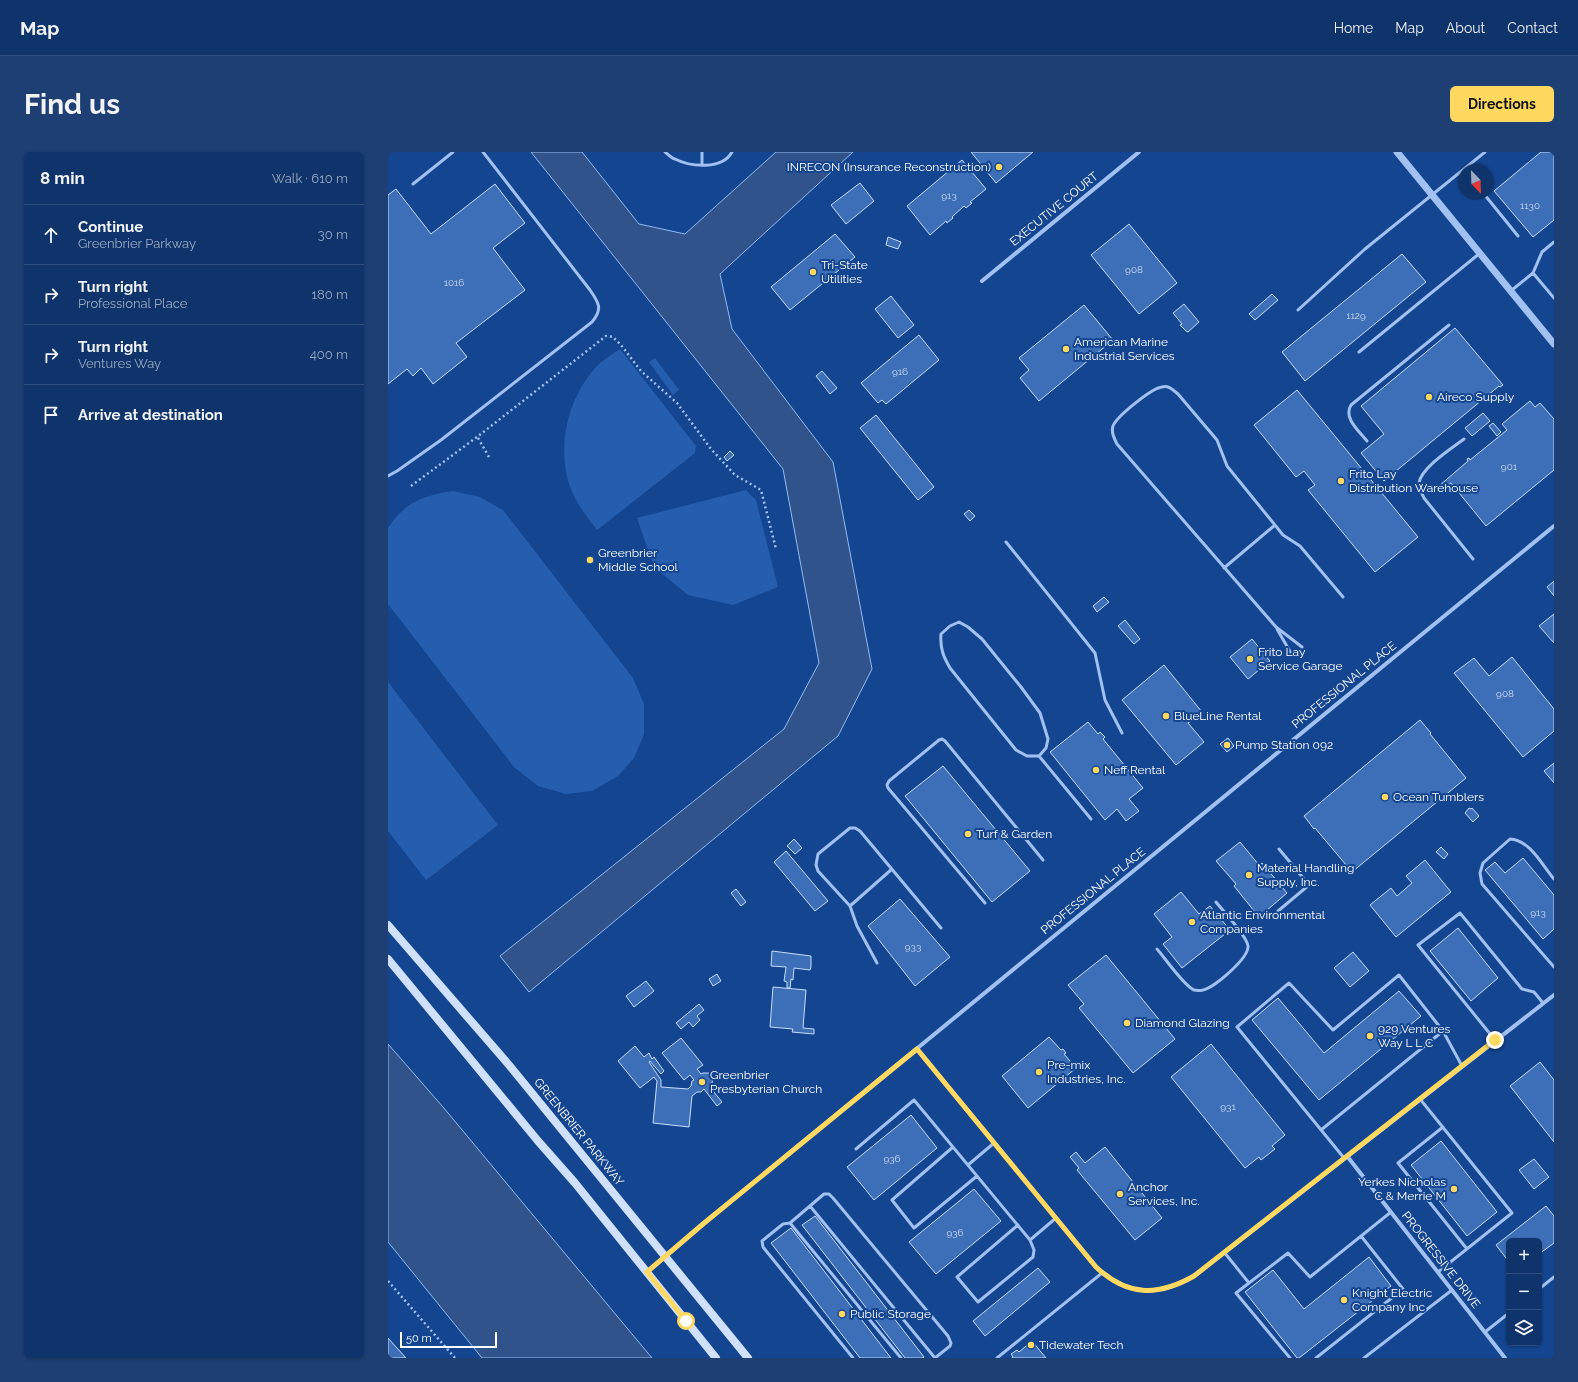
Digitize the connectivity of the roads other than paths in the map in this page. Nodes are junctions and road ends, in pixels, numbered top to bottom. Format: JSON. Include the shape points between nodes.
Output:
{"nodes":[{"id":1,"x":453,"y":152,"type":"edge"},
{"id":2,"x":483,"y":152,"type":"edge"},
{"id":3,"x":665,"y":152,"type":"edge"},
{"id":4,"x":702,"y":152,"type":"edge"},
{"id":5,"x":732,"y":152,"type":"edge"},
{"id":6,"x":1139,"y":152,"type":"edge"},
{"id":7,"x":1397,"y":152,"type":"edge"},
{"id":8,"x":1485,"y":152,"type":"edge"},
{"id":9,"x":1471,"y":164,"type":"edge"},
{"id":10,"x":702,"y":165,"type":"junction"},
{"id":11,"x":1458,"y":175,"type":"edge"},
{"id":12,"x":413,"y":184,"type":"dead end"},
{"id":13,"x":1432,"y":195,"type":"junction"},
{"id":14,"x":1489,"y":200,"type":"edge"},
{"id":15,"x":1518,"y":236,"type":"dead end"},
{"id":16,"x":1554,"y":242,"type":"edge"},
{"id":17,"x":1480,"y":253,"type":"junction"},
{"id":18,"x":1533,"y":273,"type":"junction"},
{"id":19,"x":982,"y":281,"type":"dead end"},
{"id":20,"x":1511,"y":291,"type":"junction"},
{"id":21,"x":1554,"y":298,"type":"edge"},
{"id":22,"x":1298,"y":310,"type":"dead end"},
{"id":23,"x":1449,"y":325,"type":"dead end"},
{"id":24,"x":1554,"y":344,"type":"edge"},
{"id":25,"x":1359,"y":352,"type":"dead end"},
{"id":26,"x":1464,"y":439,"type":"dead end"},
{"id":27,"x":1367,"y":441,"type":"dead end"},
{"id":28,"x":388,"y":476,"type":"edge"},
{"id":29,"x":1274,"y":525,"type":"junction"},
{"id":30,"x":1554,"y":526,"type":"edge"},
{"id":31,"x":1006,"y":542,"type":"dead end"},
{"id":32,"x":1473,"y":559,"type":"dead end"},
{"id":33,"x":1224,"y":568,"type":"junction"},
{"id":34,"x":1343,"y":597,"type":"dead end"},
{"id":35,"x":1276,"y":627,"type":"junction"},
{"id":36,"x":1302,"y":647,"type":"dead end"},
{"id":37,"x":1292,"y":655,"type":"dead end"},
{"id":38,"x":1122,"y":733,"type":"dead end"},
{"id":39,"x":1039,"y":756,"type":"junction"},
{"id":40,"x":1091,"y":819,"type":"dead end"},
{"id":41,"x":1279,"y":849,"type":"dead end"},
{"id":42,"x":1043,"y":860,"type":"dead end"},
{"id":43,"x":892,"y":869,"type":"junction"},
{"id":44,"x":1554,"y":879,"type":"edge"},
{"id":45,"x":1216,"y":902,"type":"dead end"},
{"id":46,"x":985,"y":903,"type":"dead end"},
{"id":47,"x":850,"y":906,"type":"junction"},
{"id":48,"x":1278,"y":911,"type":"dead end"},
{"id":49,"x":388,"y":925,"type":"edge"},
{"id":50,"x":941,"y":928,"type":"dead end"},
{"id":51,"x":1157,"y":949,"type":"dead end"},
{"id":52,"x":388,"y":959,"type":"edge"},
{"id":53,"x":877,"y":963,"type":"dead end"},
{"id":54,"x":1553,"y":965,"type":"edge"},
{"id":55,"x":1554,"y":995,"type":"edge"},
{"id":56,"x":1543,"y":1003,"type":"junction"},
{"id":57,"x":1443,"y":1031,"type":"junction"},
{"id":58,"x":1495,"y":1040,"type":"junction"},
{"id":59,"x":917,"y":1049,"type":"junction"},
{"id":60,"x":1462,"y":1066,"type":"junction"},
{"id":61,"x":1420,"y":1099,"type":"junction"},
{"id":62,"x":1443,"y":1127,"type":"junction"},
{"id":63,"x":1321,"y":1130,"type":"junction"},
{"id":64,"x":994,"y":1143,"type":"junction"},
{"id":65,"x":953,"y":1147,"type":"junction"},
{"id":66,"x":856,"y":1149,"type":"dead end"},
{"id":67,"x":1345,"y":1157,"type":"junction"},
{"id":68,"x":968,"y":1165,"type":"junction"},
{"id":69,"x":977,"y":1176,"type":"junction"},
{"id":70,"x":810,"y":1206,"type":"junction"},
{"id":71,"x":1391,"y":1212,"type":"junction"},
{"id":72,"x":1056,"y":1218,"type":"junction"},
{"id":73,"x":790,"y":1223,"type":"junction"},
{"id":74,"x":1018,"y":1225,"type":"junction"},
{"id":75,"x":1361,"y":1236,"type":"junction"},
{"id":76,"x":1030,"y":1240,"type":"junction"},
{"id":77,"x":1466,"y":1249,"type":"junction"},
{"id":78,"x":1224,"y":1252,"type":"junction"},
{"id":79,"x":666,"y":1256,"type":"junction"},
{"id":80,"x":647,"y":1272,"type":"junction"},
{"id":81,"x":1438,"y":1272,"type":"junction"},
{"id":82,"x":1102,"y":1273,"type":"junction"},
{"id":83,"x":1554,"y":1277,"type":"edge"},
{"id":84,"x":1249,"y":1283,"type":"junction"},
{"id":85,"x":1542,"y":1287,"type":"edge"},
{"id":86,"x":1452,"y":1290,"type":"junction"},
{"id":87,"x":1506,"y":1315,"type":"edge"},
{"id":88,"x":1485,"y":1332,"type":"junction"},
{"id":89,"x":716,"y":1358,"type":"edge"},
{"id":90,"x":748,"y":1358,"type":"edge"},
{"id":91,"x":853,"y":1358,"type":"edge"},
{"id":92,"x":901,"y":1358,"type":"edge"},
{"id":93,"x":935,"y":1358,"type":"edge"},
{"id":94,"x":997,"y":1358,"type":"edge"},
{"id":95,"x":1290,"y":1358,"type":"edge"},
{"id":96,"x":1316,"y":1358,"type":"edge"},
{"id":97,"x":1364,"y":1358,"type":"edge"},
{"id":98,"x":1505,"y":1358,"type":"edge"}],
"edges":[{"from":1,"to":12,"type":"lane"},
{"from":2,"to":28,"type":"lane","via":[[590,290],[597,300],[598,316],[441,440]]},
{"from":3,"to":10,"type":"lane","via":[[675,160]]},
{"from":4,"to":10,"type":"lane"},
{"from":5,"to":10,"type":"lane","via":[[722,162]]},
{"from":6,"to":19,"type":"street","name":"EXECUTIVE COURT"},
{"from":7,"to":13,"type":"street"},
{"from":8,"to":9,"type":"lane"},
{"from":11,"to":13,"type":"lane"},
{"from":13,"to":17,"type":"street"},
{"from":13,"to":22,"type":"lane","via":[[1365,249]]},
{"from":14,"to":15,"type":"lane"},
{"from":16,"to":18,"type":"lane","via":[[1542,252]]},
{"from":17,"to":20,"type":"street"},
{"from":17,"to":25,"type":"lane"},
{"from":18,"to":20,"type":"lane"},
{"from":18,"to":21,"type":"lane"},
{"from":20,"to":24,"type":"street"},
{"from":23,"to":27,"type":"lane","via":[[1351,405],[1348,415],[1351,422]]},
{"from":26,"to":32,"type":"lane","via":[[1424,471],[1419,484],[1424,498]]},
{"from":29,"to":33,"type":"lane"},
{"from":29,"to":33,"type":"lane","via":[[1227,466],[1217,440],[1172,388],[1163,386],[1154,389],[1120,417],[1113,426],[1112,434],[1117,444]]},
{"from":29,"to":34,"type":"lane","via":[[1283,535],[1300,546]]},
{"from":30,"to":59,"type":"street","name":"PROFESSIONAL PLACE"},
{"from":31,"to":38,"type":"lane","via":[[1095,653],[1105,700]]},
{"from":33,"to":35,"type":"lane"},
{"from":35,"to":36,"type":"lane"},
{"from":35,"to":37,"type":"lane"},
{"from":39,"to":39,"type":"lane","via":[[1027,756],[1016,750],[950,668],[940,647],[941,634],[950,626],[959,622],[982,638],[1040,713],[1048,739],[1046,748]]},
{"from":39,"to":40,"type":"lane"},
{"from":41,"to":48,"type":"lane","via":[[1309,885]]},
{"from":42,"to":46,"type":"lane","via":[[945,741],[939,740],[889,781],[888,788]]},
{"from":43,"to":47,"type":"lane"},
{"from":43,"to":47,"type":"lane","via":[[855,828],[844,832],[818,854],[818,871]]},
{"from":43,"to":50,"type":"lane"},
{"from":44,"to":54,"type":"lane","via":[[1527,846],[1518,839],[1510,839],[1483,863],[1480,873],[1482,884],[1493,898]]},
{"from":45,"to":51,"type":"lane","via":[[1245,938],[1248,947],[1239,964],[1212,986],[1195,990],[1187,986]]},
{"from":47,"to":53,"type":"lane","via":[[856,926]]},
{"from":49,"to":79,"type":"main road","name":"GREENBRIER PARKWAY","via":[[509,1065]]},
{"from":52,"to":80,"type":"main road"},
{"from":55,"to":56,"type":"street"},
{"from":56,"to":58,"type":"street"},
{"from":56,"to":58,"type":"lane","via":[[1534,992],[1522,989],[1460,913],[1418,945]]},
{"from":57,"to":60,"type":"lane"},
{"from":57,"to":63,"type":"lane"},
{"from":57,"to":63,"type":"lane","via":[[1399,975],[1333,1030],[1289,983],[1237,1027]]},
{"from":58,"to":60,"type":"street"},
{"from":59,"to":64,"type":"street"},
{"from":59,"to":79,"type":"street","name":"PROFESSIONAL PLACE"},
{"from":60,"to":61,"type":"street"},
{"from":61,"to":62,"type":"lane"},
{"from":61,"to":67,"type":"street"},
{"from":62,"to":77,"type":"lane","via":[[1398,1163]]},
{"from":62,"to":77,"type":"lane","via":[[1512,1213]]},
{"from":63,"to":67,"type":"lane"},
{"from":64,"to":68,"type":"lane"},
{"from":64,"to":72,"type":"street"},
{"from":65,"to":66,"type":"lane","via":[[914,1100]]},
{"from":65,"to":68,"type":"lane"},
{"from":65,"to":69,"type":"lane","via":[[892,1200],[914,1228]]},
{"from":67,"to":71,"type":"street","name":"PROGRESSIVE DRIVE"},
{"from":67,"to":78,"type":"street"},
{"from":68,"to":69,"type":"lane"},
{"from":69,"to":74,"type":"lane"},
{"from":70,"to":73,"type":"lane"},
{"from":70,"to":93,"type":"lane"},
{"from":70,"to":93,"type":"lane","via":[[824,1194],[834,1198],[948,1336],[950,1346]]},
{"from":71,"to":75,"type":"lane"},
{"from":71,"to":81,"type":"street","name":"PROGRESSIVE DRIVE"},
{"from":72,"to":76,"type":"lane"},
{"from":72,"to":82,"type":"street"},
{"from":73,"to":91,"type":"lane","via":[[783,1224],[762,1241],[763,1247]]},
{"from":73,"to":92,"type":"lane"},
{"from":74,"to":76,"type":"lane"},
{"from":74,"to":76,"type":"lane","via":[[957,1277],[978,1302],[1033,1257],[1034,1250]]},
{"from":75,"to":84,"type":"lane","via":[[1310,1277],[1288,1253]]},
{"from":75,"to":96,"type":"lane","via":[[1404,1289]]},
{"from":77,"to":81,"type":"lane"},
{"from":78,"to":82,"type":"street","via":[[1194,1276],[1179,1285],[1163,1290],[1150,1291],[1120,1285]]},
{"from":78,"to":84,"type":"lane"},
{"from":79,"to":80,"type":"street","name":"PROFESSIONAL PLACE"},
{"from":79,"to":90,"type":"main road","name":"GREENBRIER PARKWAY"},
{"from":80,"to":89,"type":"main road"},
{"from":81,"to":86,"type":"street","name":"PROGRESSIVE DRIVE"},
{"from":82,"to":94,"type":"lane"},
{"from":83,"to":85,"type":"lane"},
{"from":84,"to":95,"type":"lane","via":[[1236,1293]]},
{"from":86,"to":88,"type":"street","name":"PROGRESSIVE DRIVE"},
{"from":86,"to":97,"type":"lane"},
{"from":87,"to":88,"type":"lane"},
{"from":88,"to":98,"type":"street","name":"PROGRESSIVE DRIVE"}]}
